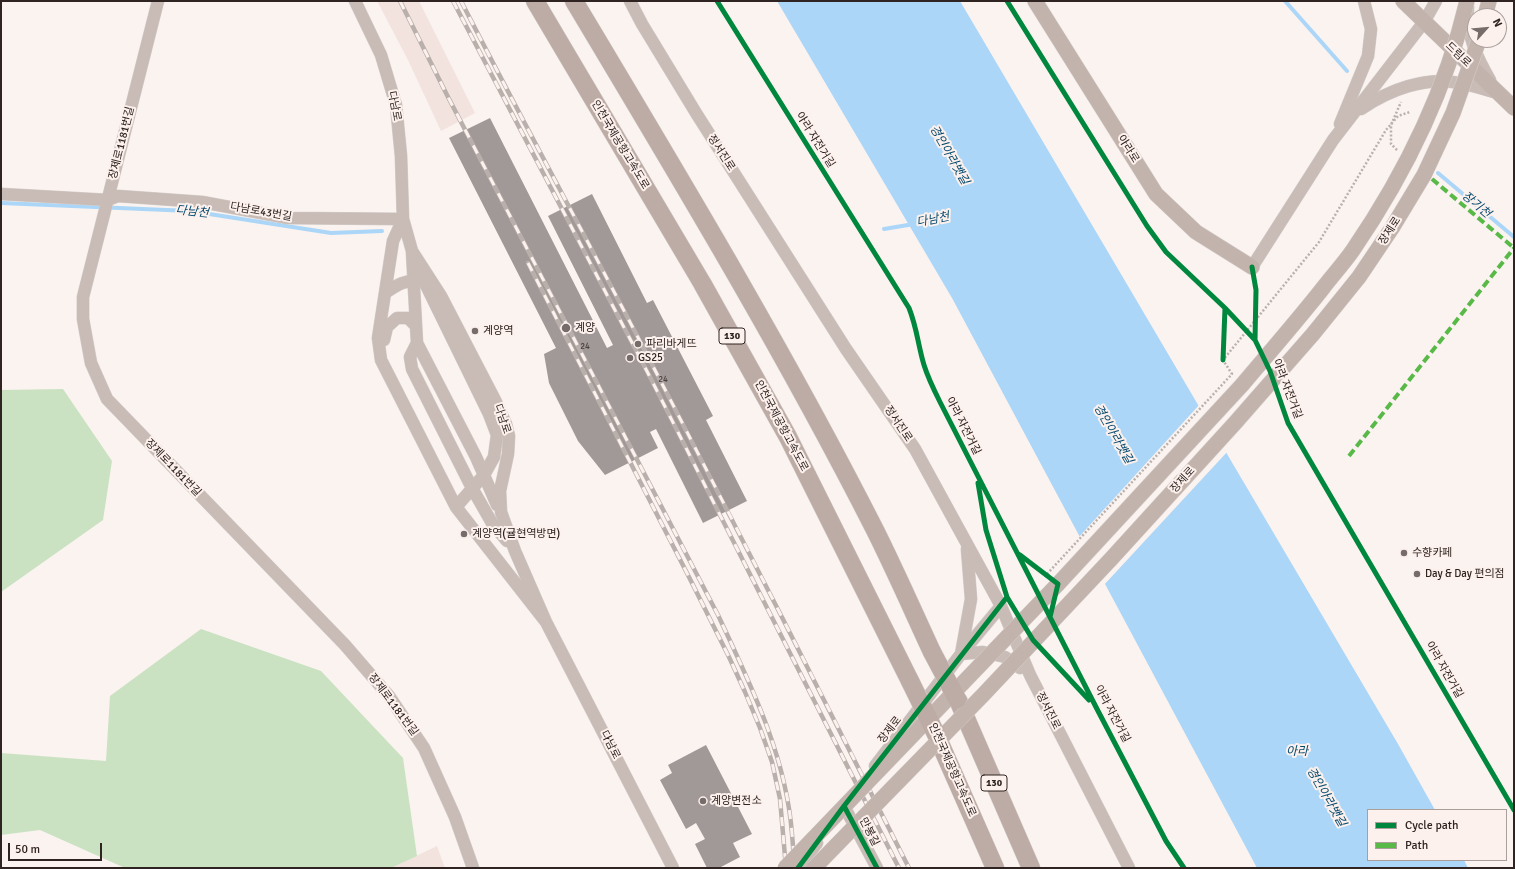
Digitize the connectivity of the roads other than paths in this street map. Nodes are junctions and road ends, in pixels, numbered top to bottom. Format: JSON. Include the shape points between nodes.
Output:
{"nodes":[{"id":1,"x":158,"y":1,"type":"edge"},
{"id":2,"x":355,"y":1,"type":"edge"},
{"id":3,"x":535,"y":1,"type":"edge"},
{"id":4,"x":574,"y":1,"type":"edge"},
{"id":5,"x":630,"y":1,"type":"edge"},
{"id":6,"x":1035,"y":1,"type":"edge"},
{"id":7,"x":1364,"y":1,"type":"edge"},
{"id":8,"x":1402,"y":1,"type":"edge"},
{"id":9,"x":1436,"y":1,"type":"edge"},
{"id":10,"x":1468,"y":1,"type":"edge"},
{"id":11,"x":1424,"y":22,"type":"junction"},
{"id":12,"x":1475,"y":48,"type":"edge"},
{"id":13,"x":1498,"y":93,"type":"junction"},
{"id":14,"x":1514,"y":108,"type":"edge"},
{"id":15,"x":1353,"y":114,"type":"junction"},
{"id":16,"x":1333,"y":140,"type":"junction"},
{"id":17,"x":1,"y":194,"type":"edge"},
{"id":18,"x":107,"y":205,"type":"junction"},
{"id":19,"x":403,"y":219,"type":"junction"},
{"id":20,"x":412,"y":251,"type":"junction"},
{"id":21,"x":1252,"y":267,"type":"joint"},
{"id":22,"x":418,"y":281,"type":"junction"},
{"id":23,"x":385,"y":294,"type":"junction"},
{"id":24,"x":441,"y":296,"type":"junction"},
{"id":25,"x":416,"y":326,"type":"junction"},
{"id":26,"x":417,"y":343,"type":"junction"},
{"id":27,"x":381,"y":360,"type":"junction"},
{"id":28,"x":484,"y":474,"type":"junction"},
{"id":29,"x":472,"y":488,"type":"junction"},
{"id":30,"x":456,"y":507,"type":"junction"},
{"id":31,"x":501,"y":512,"type":"junction"},
{"id":32,"x":966,"y":544,"type":"junction"},
{"id":33,"x":515,"y":551,"type":"junction"},
{"id":34,"x":1000,"y":606,"type":"junction"},
{"id":35,"x":546,"y":622,"type":"junction"},
{"id":36,"x":961,"y":654,"type":"junction"},
{"id":37,"x":1030,"y":675,"type":"junction"},
{"id":38,"x":844,"y":806,"type":"junction"},
{"id":39,"x":473,"y":868,"type":"edge"},
{"id":40,"x":673,"y":868,"type":"edge"},
{"id":41,"x":785,"y":868,"type":"edge"},
{"id":42,"x":798,"y":868,"type":"edge"},
{"id":43,"x":814,"y":868,"type":"edge"},
{"id":44,"x":877,"y":868,"type":"edge"},
{"id":45,"x":995,"y":868,"type":"edge"},
{"id":46,"x":1031,"y":868,"type":"edge"},
{"id":47,"x":1129,"y":868,"type":"edge"}],
"edges":[{"from":1,"to":18,"type":"street","name":"장제로1181번길"},
{"from":2,"to":19,"type":"street","name":"다남로","via":[[381,55],[396,105]]},
{"from":3,"to":45,"type":"highway","name":"인천국제공항고속도로","number":"130","bridge":true,"via":[[702,283],[788,437],[935,732]]},
{"from":4,"to":46,"type":"highway","number":"130","bridge":true,"via":[[714,236],[802,392],[875,531],[957,699]]},
{"from":5,"to":32,"type":"street","name":"정서진로","via":[[696,113],[846,349],[915,449]]},
{"from":6,"to":21,"type":"main road","name":"아라로","via":[[1156,194],[1196,232]]},
{"from":7,"to":16,"type":"street","via":[[1370,29],[1368,56]]},
{"from":8,"to":11,"type":"main road","name":"드림로"},
{"from":9,"to":11,"type":"street"},
{"from":10,"to":13,"type":"street","via":[[1470,35],[1478,60]]},
{"from":10,"to":41,"type":"main road","name":"장제로","bridge":true,"via":[[1447,70],[1419,138],[1389,193],[1352,251],[1242,385],[1058,584]]},
{"from":11,"to":13,"type":"main road","name":"드림로"},
{"from":11,"to":15,"type":"street"},
{"from":12,"to":43,"type":"main road","name":"장제로","bridge":true,"via":[[1453,113],[1424,175],[1359,277],[1235,423],[1111,559]]},
{"from":13,"to":14,"type":"main road","name":"드림로"},
{"from":13,"to":15,"type":"street","via":[[1458,82],[1425,82],[1375,99]]},
{"from":15,"to":16,"type":"street"},
{"from":16,"to":21,"type":"street"},
{"from":17,"to":18,"type":"street","name":"다남로43번길"},
{"from":18,"to":19,"type":"street","name":"다남로43번길","via":[[118,196],[202,202],[288,218]]},
{"from":18,"to":39,"type":"street","name":"장제로1181번길","via":[[83,297],[83,319],[92,362],[107,399],[345,645],[389,696],[424,748],[456,817]]},
{"from":19,"to":20,"type":"street","name":"다남로"},
{"from":19,"to":23,"type":"street","name":"다남로","via":[[393,240]]},
{"from":20,"to":22,"type":"street","name":"다남로"},
{"from":20,"to":24,"type":"street","name":"다남로"},
{"from":22,"to":23,"type":"street","via":[[401,283]]},
{"from":22,"to":24,"type":"street"},
{"from":22,"to":25,"type":"street"},
{"from":22,"to":28,"type":"street","name":"다남로","via":[[489,414],[497,435],[494,457]]},
{"from":23,"to":27,"type":"street","name":"다남로","via":[[378,338]]},
{"from":24,"to":31,"type":"street","name":"다남로","via":[[506,424],[509,436],[508,454],[500,491]]},
{"from":25,"to":26,"type":"street"},
{"from":25,"to":27,"type":"street","via":[[408,318],[396,318],[387,327]]},
{"from":26,"to":28,"type":"street"},
{"from":26,"to":29,"type":"street","via":[[410,357],[412,369]]},
{"from":27,"to":30,"type":"street","name":"다남로"},
{"from":28,"to":29,"type":"street","name":"다남로"},
{"from":28,"to":31,"type":"street"},
{"from":29,"to":30,"type":"street","name":"다남로"},
{"from":29,"to":33,"type":"street","via":[[492,523]]},
{"from":30,"to":35,"type":"street","name":"다남로"},
{"from":31,"to":33,"type":"street","name":"다남로"},
{"from":32,"to":34,"type":"street","name":"정서진로"},
{"from":32,"to":36,"type":"street","via":[[971,599]]},
{"from":33,"to":35,"type":"street","name":"다남로"},
{"from":34,"to":36,"type":"street","name":"장제로"},
{"from":34,"to":37,"type":"street","name":"정서진로"},
{"from":35,"to":40,"type":"street","name":"다남로"},
{"from":36,"to":37,"type":"street","via":[[983,652],[1005,657]]},
{"from":36,"to":38,"type":"street","name":"장제로"},
{"from":37,"to":47,"type":"street","name":"정서진로"},
{"from":38,"to":42,"type":"street","name":"장제로"},
{"from":38,"to":44,"type":"street","name":"만봉길"}]}
